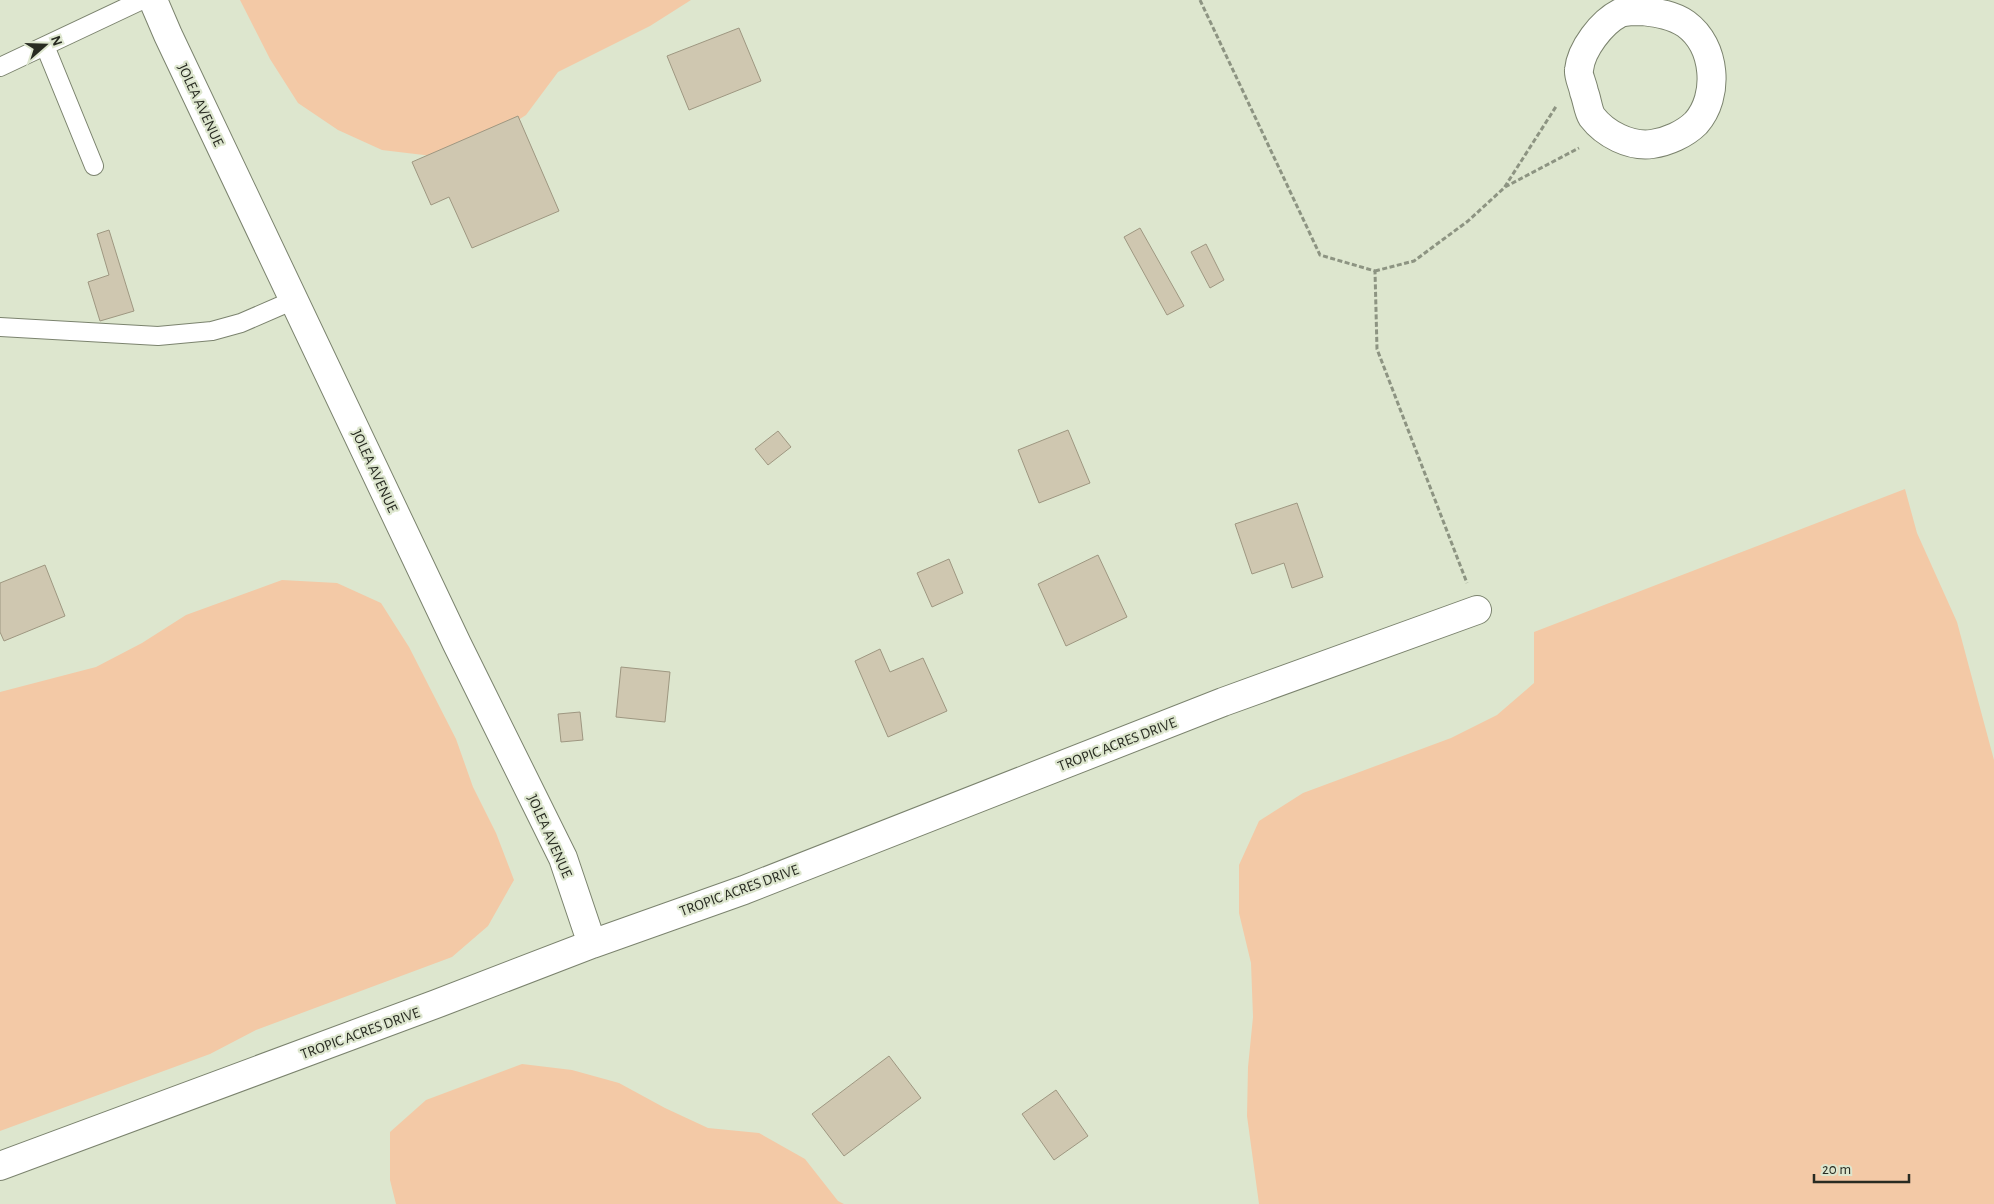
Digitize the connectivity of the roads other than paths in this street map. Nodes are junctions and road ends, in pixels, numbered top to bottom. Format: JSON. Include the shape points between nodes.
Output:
{"nodes":[{"id":1,"x":142,"y":0,"type":"edge"},
{"id":2,"x":153,"y":0,"type":"edge"},
{"id":3,"x":1619,"y":6,"type":"edge"},
{"id":4,"x":45,"y":46,"type":"junction"},
{"id":5,"x":0,"y":68,"type":"edge"},
{"id":6,"x":94,"y":166,"type":"dead end"},
{"id":7,"x":294,"y":300,"type":"junction"},
{"id":8,"x":0,"y":326,"type":"edge"},
{"id":9,"x":1477,"y":610,"type":"road end"},
{"id":10,"x":592,"y":944,"type":"junction"},
{"id":11,"x":0,"y":1166,"type":"edge"}],
"edges":[{"from":1,"to":4,"type":"lane"},
{"from":2,"to":7,"type":"street","name":"JOLEA AVENUE"},
{"from":3,"to":3,"type":"street","via":[[1666,14],[1687,25],[1702,42],[1709,57],[1712,80],[1708,102],[1696,122],[1678,137],[1652,144],[1628,142],[1608,132],[1592,116],[1578,71],[1585,51]]},
{"from":4,"to":5,"type":"lane"},
{"from":4,"to":6,"type":"lane"},
{"from":7,"to":8,"type":"lane","via":[[241,323],[212,331],[158,336]]},
{"from":7,"to":10,"type":"street","name":"JOLEA AVENUE","via":[[452,635],[563,858]]},
{"from":9,"to":10,"type":"street","name":"TROPIC ACRES DRIVE","via":[[1224,702],[744,890]]},
{"from":10,"to":11,"type":"street","name":"TROPIC ACRES DRIVE"}]}
